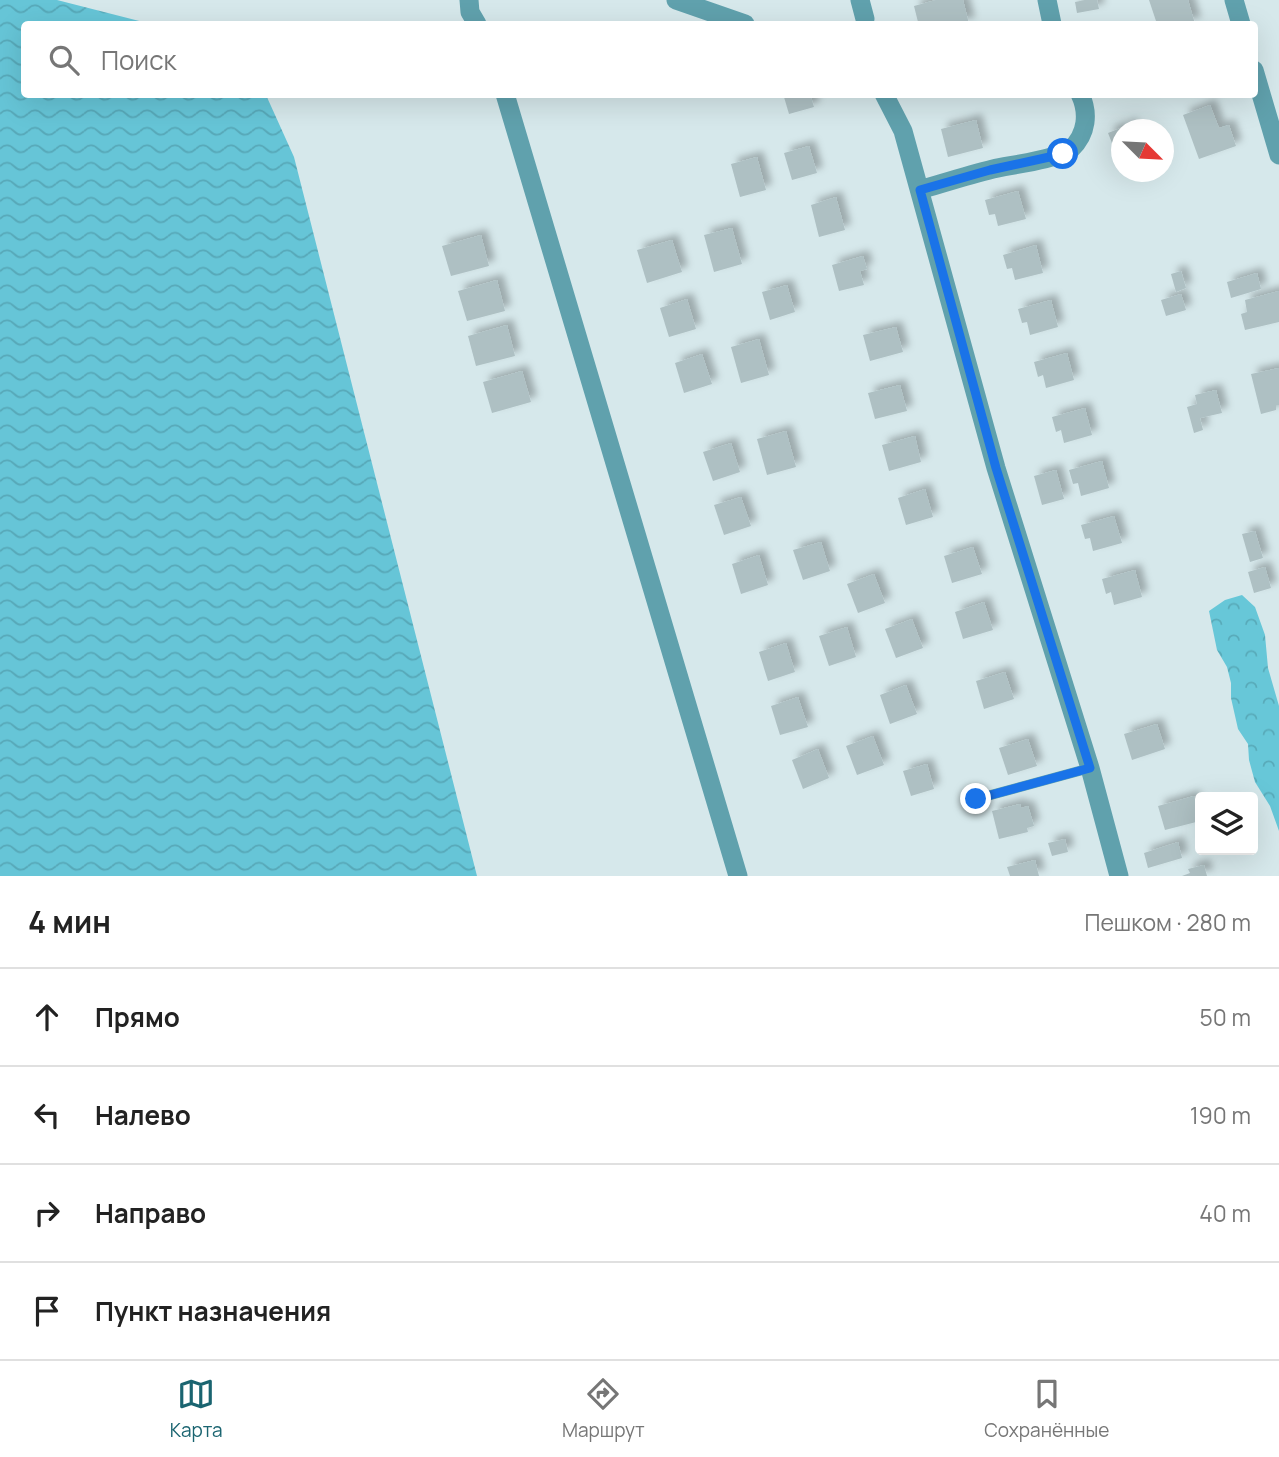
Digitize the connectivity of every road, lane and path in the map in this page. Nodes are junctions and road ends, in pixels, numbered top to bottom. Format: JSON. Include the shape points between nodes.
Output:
{"nodes":[{"id":1,"x":469,"y":0,"type":"edge"},
{"id":2,"x":676,"y":0,"type":"edge"},
{"id":3,"x":860,"y":0,"type":"edge"},
{"id":4,"x":1047,"y":0,"type":"edge"},
{"id":5,"x":1234,"y":0,"type":"edge"},
{"id":6,"x":865,"y":19,"type":"dead end"},
{"id":7,"x":475,"y":21,"type":"edge"},
{"id":8,"x":737,"y":21,"type":"edge"},
{"id":9,"x":1051,"y":21,"type":"edge"},
{"id":10,"x":1240,"y":21,"type":"edge"},
{"id":11,"x":1258,"y":81,"type":"edge"},
{"id":12,"x":506,"y":98,"type":"edge"},
{"id":13,"x":886,"y":98,"type":"edge"},
{"id":14,"x":1082,"y":98,"type":"edge"},
{"id":15,"x":1279,"y":155,"type":"edge"},
{"id":16,"x":920,"y":190,"type":"junction"},
{"id":17,"x":1090,"y":768,"type":"junction"},
{"id":18,"x":976,"y":799,"type":"dead end"},
{"id":19,"x":737,"y":876,"type":"edge"},
{"id":20,"x":1119,"y":876,"type":"edge"}],
"edges":[{"from":1,"to":7,"type":"street"},
{"from":2,"to":8,"type":"street"},
{"from":3,"to":6,"type":"street"},
{"from":4,"to":9,"type":"street"},
{"from":5,"to":10,"type":"street"},
{"from":11,"to":15,"type":"street"},
{"from":12,"to":19,"type":"street"},
{"from":13,"to":16,"type":"street","via":[[903,131]]},
{"from":14,"to":16,"type":"street","via":[[1085,125],[1063,154]]},
{"from":16,"to":17,"type":"street","via":[[996,468]]},
{"from":17,"to":18,"type":"lane"},
{"from":17,"to":20,"type":"street"}]}
